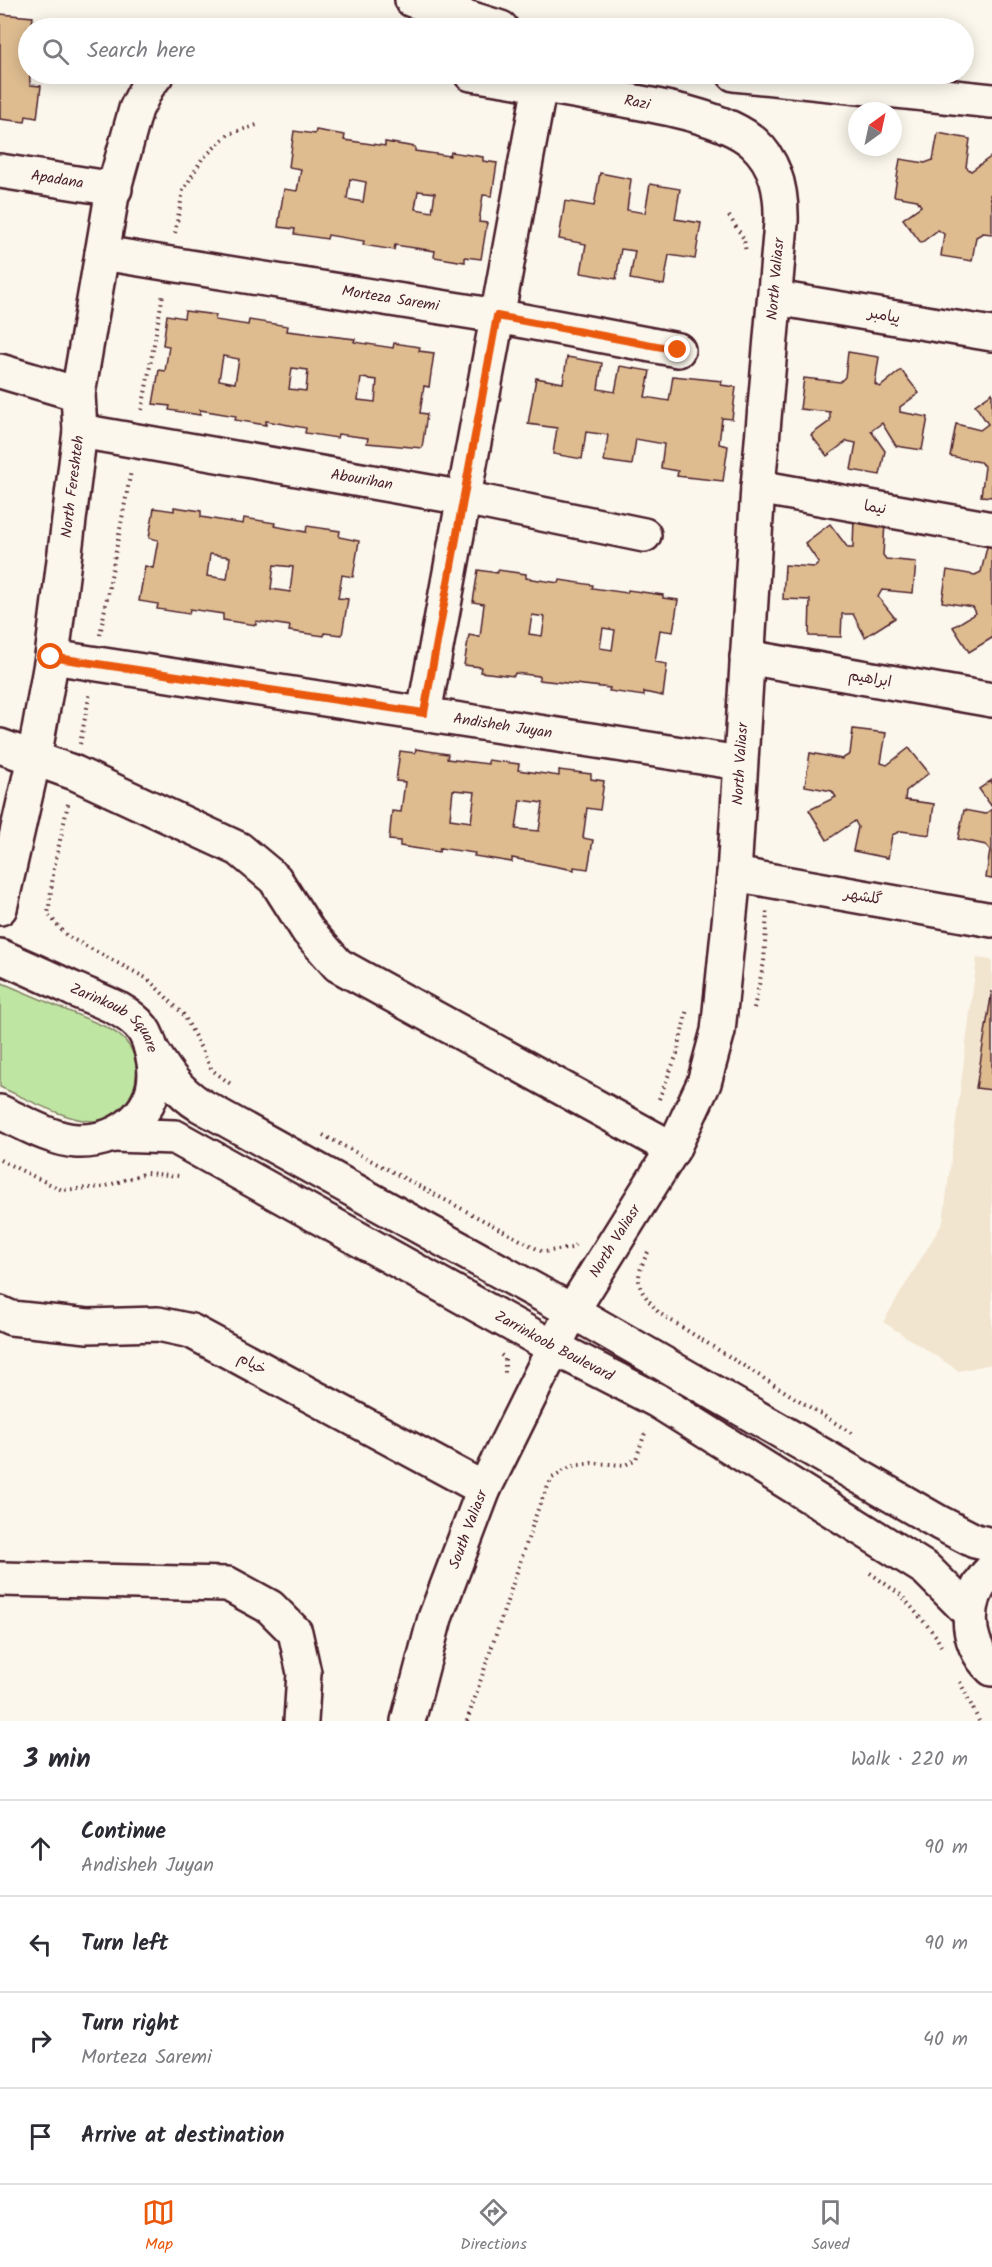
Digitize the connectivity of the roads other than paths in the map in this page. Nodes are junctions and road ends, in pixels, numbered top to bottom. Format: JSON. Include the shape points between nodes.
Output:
{"nodes":[{"id":1,"x":412,"y":0,"type":"edge"},
{"id":2,"x":469,"y":18,"type":"edge"},
{"id":3,"x":149,"y":84,"type":"edge"},
{"id":4,"x":534,"y":84,"type":"edge"},
{"id":5,"x":830,"y":84,"type":"edge"},
{"id":6,"x":540,"y":85,"type":"junction"},
{"id":7,"x":992,"y":101,"type":"edge"},
{"id":8,"x":0,"y":171,"type":"edge"},
{"id":9,"x":777,"y":180,"type":"joint"},
{"id":10,"x":115,"y":189,"type":"junction"},
{"id":11,"x":102,"y":253,"type":"junction"},
{"id":12,"x":776,"y":298,"type":"junction"},
{"id":13,"x":497,"y":316,"type":"junction"},
{"id":14,"x":992,"y":334,"type":"edge"},
{"id":15,"x":678,"y":350,"type":"dead end"},
{"id":16,"x":0,"y":371,"type":"edge"},
{"id":17,"x":78,"y":394,"type":"junction"},
{"id":18,"x":80,"y":431,"type":"junction"},
{"id":19,"x":758,"y":487,"type":"junction"},
{"id":20,"x":464,"y":498,"type":"junction"},
{"id":21,"x":992,"y":530,"type":"edge"},
{"id":22,"x":644,"y":535,"type":"dead end"},
{"id":23,"x":51,"y":657,"type":"junction"},
{"id":24,"x":747,"y":657,"type":"junction"},
{"id":25,"x":992,"y":700,"type":"edge"},
{"id":26,"x":424,"y":713,"type":"junction"},
{"id":27,"x":0,"y":746,"type":"edge"},
{"id":28,"x":34,"y":758,"type":"junction"},
{"id":29,"x":740,"y":763,"type":"junction"},
{"id":30,"x":734,"y":874,"type":"junction"},
{"id":31,"x":0,"y":908,"type":"edge"},
{"id":32,"x":992,"y":920,"type":"edge"},
{"id":33,"x":0,"y":956,"type":"edge"},
{"id":34,"x":152,"y":1049,"type":"junction"},
{"id":35,"x":0,"y":1112,"type":"edge"},
{"id":36,"x":112,"y":1135,"type":"junction"},
{"id":37,"x":660,"y":1141,"type":"junction"},
{"id":38,"x":572,"y":1311,"type":"junction"},
{"id":39,"x":0,"y":1312,"type":"edge"},
{"id":40,"x":553,"y":1347,"type":"junction"},
{"id":41,"x":484,"y":1489,"type":"junction"},
{"id":42,"x":992,"y":1545,"type":"edge"},
{"id":43,"x":992,"y":1569,"type":"edge"},
{"id":44,"x":0,"y":1579,"type":"edge"},
{"id":45,"x":970,"y":1613,"type":"junction"},
{"id":46,"x":992,"y":1669,"type":"edge"},
{"id":47,"x":300,"y":1721,"type":"edge"},
{"id":48,"x":408,"y":1721,"type":"edge"}],
"edges":[{"from":1,"to":2,"type":"street"},
{"from":3,"to":10,"type":"street","name":"North Fereshteh","via":[[136,109]]},
{"from":4,"to":6,"type":"street","name":"Razi"},
{"from":5,"to":7,"type":"street"},
{"from":6,"to":9,"type":"street","name":"Razi","via":[[654,106],[731,129],[753,142],[768,159]]},
{"from":6,"to":13,"type":"street"},
{"from":8,"to":10,"type":"street","name":"Apadana"},
{"from":9,"to":12,"type":"street","name":"North Valiasr","via":[[781,212]]},
{"from":10,"to":11,"type":"street","name":"North Fereshteh"},
{"from":11,"to":13,"type":"street","name":"Morteza Saremi"},
{"from":11,"to":17,"type":"street","name":"North Fereshteh"},
{"from":12,"to":14,"type":"street","name":"پیامبر"},
{"from":12,"to":19,"type":"street","name":"North Valiasr"},
{"from":13,"to":15,"type":"street","name":"Morteza Saremi"},
{"from":13,"to":20,"type":"street"},
{"from":16,"to":17,"type":"street"},
{"from":17,"to":18,"type":"street","name":"North Fereshteh"},
{"from":18,"to":20,"type":"street","name":"Abourihan"},
{"from":18,"to":23,"type":"street","name":"North Fereshteh"},
{"from":19,"to":21,"type":"street","name":"نیما"},
{"from":19,"to":24,"type":"street","name":"North Valiasr"},
{"from":20,"to":22,"type":"street","name":"Abourihan"},
{"from":20,"to":26,"type":"street"},
{"from":23,"to":26,"type":"street","name":"Andisheh Juyan"},
{"from":23,"to":28,"type":"street","name":"North Fereshteh"},
{"from":24,"to":25,"type":"street","name":"ابراهیم"},
{"from":24,"to":29,"type":"street","name":"North Valiasr"},
{"from":26,"to":29,"type":"street","name":"Andisheh Juyan"},
{"from":27,"to":28,"type":"street"},
{"from":28,"to":31,"type":"street","name":"North Fereshteh"},
{"from":28,"to":37,"type":"street","via":[[239,849],[275,879],[308,931],[338,965]]},
{"from":29,"to":30,"type":"street","name":"North Valiasr"},
{"from":30,"to":32,"type":"street","name":"گلشهر"},
{"from":30,"to":37,"type":"street","name":"North Valiasr","via":[[718,1031],[704,1083]]},
{"from":33,"to":34,"type":"street","name":"Zarinkoub Square","via":[[132,1018],[146,1034]]},
{"from":34,"to":36,"type":"street","name":"Zarinkoub Square","via":[[156,1069],[146,1107],[125,1129]]},
{"from":34,"to":38,"type":"street","via":[[187,1097]]},
{"from":35,"to":36,"type":"street","name":"Zarinkoub Square","via":[[63,1139],[91,1140]]},
{"from":36,"to":40,"type":"street","name":"Zarrinkoob Boulevard","via":[[176,1137]]},
{"from":37,"to":38,"type":"street","name":"North Valiasr"},
{"from":38,"to":40,"type":"street","name":"North Valiasr"},
{"from":38,"to":42,"type":"street","via":[[940,1523],[975,1542]]},
{"from":39,"to":41,"type":"street","name":"خیام","via":[[11,1317],[88,1326],[158,1324],[191,1331]]},
{"from":40,"to":41,"type":"street","name":"South Valiasr"},
{"from":40,"to":45,"type":"street","name":"Zarrinkoob Boulevard","via":[[656,1400],[926,1569]]},
{"from":41,"to":48,"type":"street","name":"South Valiasr","via":[[435,1618]]},
{"from":43,"to":45,"type":"street","via":[[978,1586]]},
{"from":44,"to":47,"type":"street","via":[[228,1584],[270,1607],[295,1632],[304,1673]]},
{"from":45,"to":46,"type":"street","via":[[978,1652]]}]}
